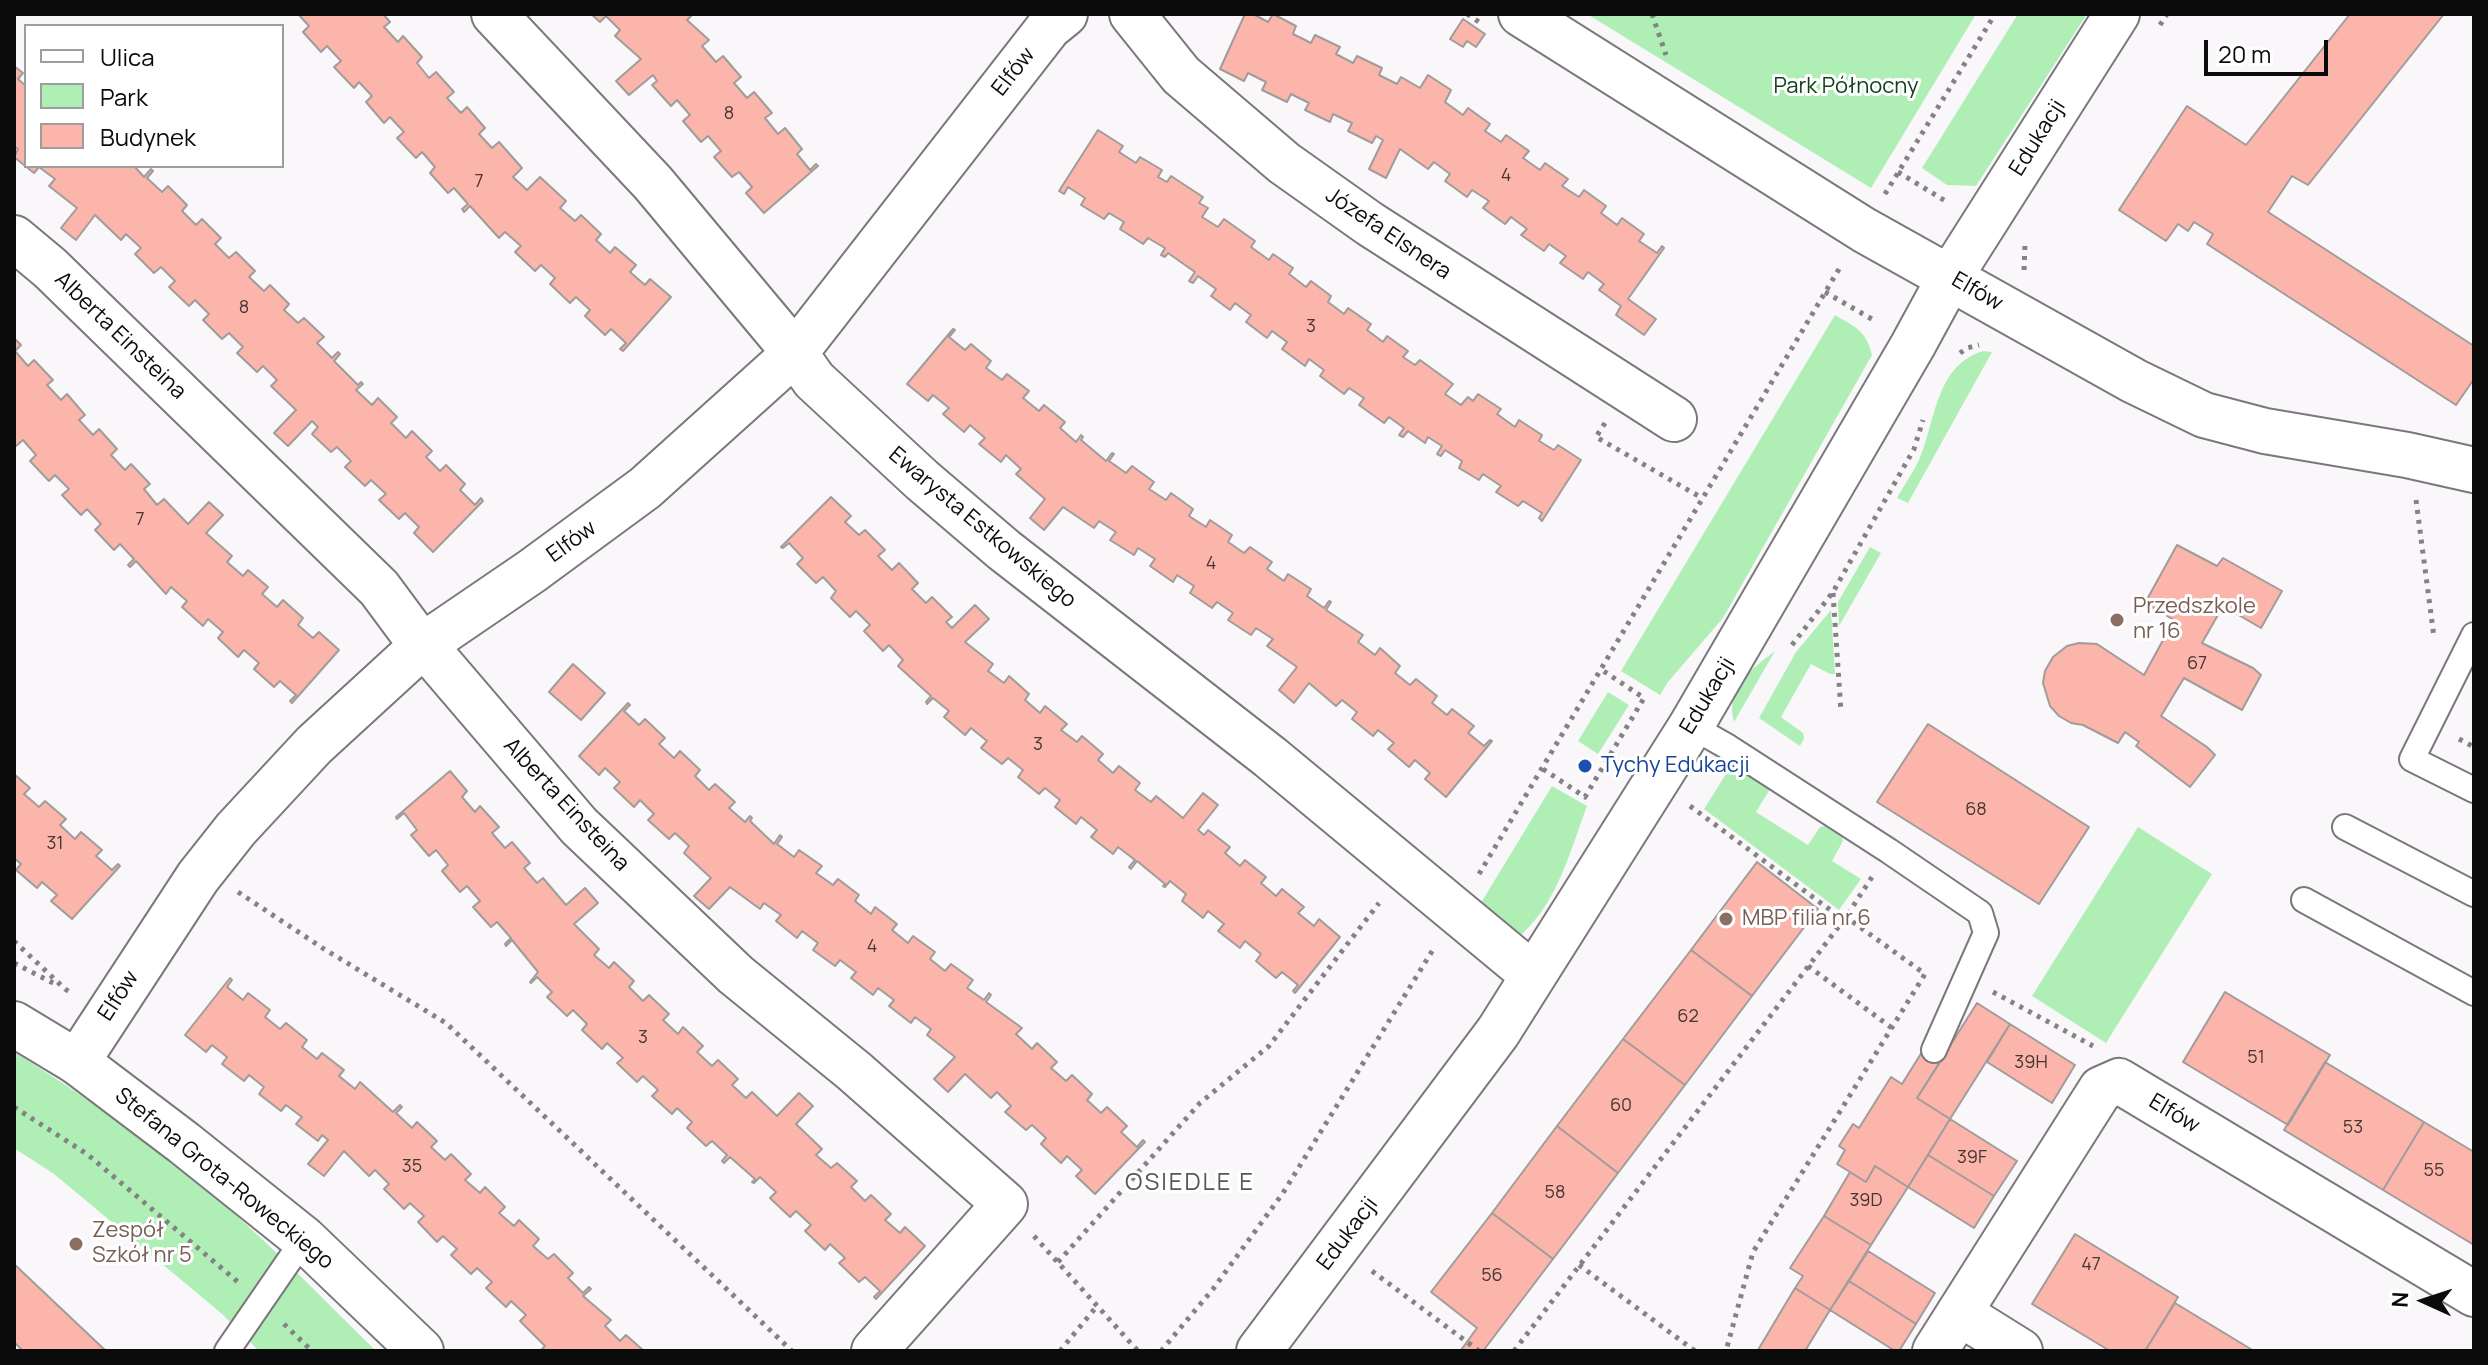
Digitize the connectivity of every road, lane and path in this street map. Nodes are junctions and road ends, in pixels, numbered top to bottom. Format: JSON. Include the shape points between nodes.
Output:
{"nodes":[{"id":1,"x":494,"y":14,"type":"edge"},
{"id":2,"x":1065,"y":14,"type":"edge"},
{"id":3,"x":1132,"y":14,"type":"edge"},
{"id":4,"x":1521,"y":14,"type":"edge"},
{"id":5,"x":1995,"y":14,"type":"edge"},
{"id":6,"x":2117,"y":14,"type":"edge"},
{"id":7,"x":2167,"y":14,"type":"edge"},
{"id":8,"x":2159,"y":27,"type":"dead end"},
{"id":9,"x":1864,"y":230,"type":"junction"},
{"id":10,"x":2032,"y":234,"type":"dead end"},
{"id":11,"x":14,"y":238,"type":"edge"},
{"id":12,"x":2024,"y":273,"type":"dead end"},
{"id":13,"x":1950,"y":277,"type":"junction"},
{"id":14,"x":1987,"y":344,"type":"dead end"},
{"id":15,"x":795,"y":353,"type":"junction"},
{"id":16,"x":1957,"y":355,"type":"dead end"},
{"id":17,"x":1926,"y":408,"type":"dead end"},
{"id":18,"x":1674,"y":419,"type":"dead end"},
{"id":19,"x":1644,"y":465,"type":"dead end"},
{"id":20,"x":2474,"y":470,"type":"edge"},
{"id":21,"x":2415,"y":491,"type":"dead end"},
{"id":22,"x":1702,"y":498,"type":"junction"},
{"id":23,"x":2474,"y":635,"type":"edge"},
{"id":24,"x":422,"y":646,"type":"junction"},
{"id":25,"x":1602,"y":670,"type":"junction"},
{"id":26,"x":2442,"y":699,"type":"junction"},
{"id":27,"x":1841,"y":712,"type":"dead end"},
{"id":28,"x":1691,"y":726,"type":"junction"},
{"id":29,"x":2474,"y":747,"type":"edge"},
{"id":30,"x":1543,"y":769,"type":"junction"},
{"id":31,"x":2474,"y":790,"type":"edge"},
{"id":32,"x":1689,"y":806,"type":"dead end"},
{"id":33,"x":2345,"y":827,"type":"dead end"},
{"id":34,"x":1889,"y":851,"type":"junction"},
{"id":35,"x":227,"y":885,"type":"dead end"},
{"id":36,"x":1387,"y":893,"type":"dead end"},
{"id":37,"x":2474,"y":894,"type":"edge"},
{"id":38,"x":2304,"y":900,"type":"dead end"},
{"id":39,"x":1457,"y":911,"type":"junction"},
{"id":40,"x":1846,"y":917,"type":"junction"},
{"id":41,"x":14,"y":963,"type":"edge"},
{"id":42,"x":1808,"y":966,"type":"junction"},
{"id":43,"x":1533,"y":975,"type":"junction"},
{"id":44,"x":1967,"y":977,"type":"junction"},
{"id":45,"x":65,"y":989,"type":"dead end"},
{"id":46,"x":2474,"y":993,"type":"edge"},
{"id":47,"x":14,"y":1024,"type":"edge"},
{"id":48,"x":1892,"y":1028,"type":"junction"},
{"id":49,"x":1934,"y":1050,"type":"dead end"},
{"id":50,"x":77,"y":1062,"type":"junction"},
{"id":51,"x":2119,"y":1081,"type":"junction"},
{"id":52,"x":14,"y":1107,"type":"edge"},
{"id":53,"x":1005,"y":1204,"type":"junction"},
{"id":54,"x":304,"y":1239,"type":"junction"},
{"id":55,"x":1058,"y":1262,"type":"junction"},
{"id":56,"x":1579,"y":1265,"type":"junction"},
{"id":57,"x":1371,"y":1270,"type":"dead end"},
{"id":58,"x":2474,"y":1294,"type":"edge"},
{"id":59,"x":261,"y":1301,"type":"junction"},
{"id":60,"x":1097,"y":1306,"type":"junction"},
{"id":61,"x":1959,"y":1313,"type":"junction"},
{"id":62,"x":227,"y":1351,"type":"edge"},
{"id":63,"x":312,"y":1351,"type":"edge"},
{"id":64,"x":421,"y":1351,"type":"edge"},
{"id":65,"x":792,"y":1351,"type":"edge"},
{"id":66,"x":874,"y":1351,"type":"edge"},
{"id":67,"x":1060,"y":1351,"type":"edge"},
{"id":68,"x":1138,"y":1351,"type":"edge"},
{"id":69,"x":1161,"y":1351,"type":"edge"},
{"id":70,"x":1259,"y":1351,"type":"edge"},
{"id":71,"x":1479,"y":1351,"type":"edge"},
{"id":72,"x":1514,"y":1351,"type":"edge"},
{"id":73,"x":1695,"y":1351,"type":"edge"},
{"id":74,"x":1726,"y":1351,"type":"edge"},
{"id":75,"x":1935,"y":1351,"type":"edge"},
{"id":76,"x":2020,"y":1351,"type":"edge"}],
"edges":[{"from":1,"to":15,"type":"street","name":"Ewarysta Estkowskiego","via":[[653,183]]},
{"from":2,"to":15,"type":"street","name":"Elfów","via":[[1049,27]]},
{"from":3,"to":18,"type":"street","name":"Józefa Elsnera","via":[[1181,75],[1284,163]]},
{"from":4,"to":9,"type":"street","name":"Elfów"},
{"from":5,"to":9,"type":"path"},
{"from":6,"to":13,"type":"street","name":"Edukacji"},
{"from":7,"to":8,"type":"path"},
{"from":9,"to":13,"type":"street","name":"Elfów"},
{"from":9,"to":22,"type":"path"},
{"from":10,"to":12,"type":"path","via":[[2024,246]]},
{"from":11,"to":24,"type":"street","name":"Alberta Einsteina","via":[[379,588]]},
{"from":13,"to":20,"type":"street","name":"Elfów","via":[[2204,415]]},
{"from":13,"to":28,"type":"street","name":"Edukacji"},
{"from":14,"to":16,"type":"path"},
{"from":15,"to":24,"type":"street","name":"Elfów","via":[[645,488]]},
{"from":15,"to":39,"type":"street","name":"Ewarysta Estkowskiego","via":[[814,380],[1004,550]]},
{"from":17,"to":27,"type":"path","via":[[1914,449],[1833,592]]},
{"from":19,"to":22,"type":"path"},
{"from":21,"to":26,"type":"path"},
{"from":22,"to":25,"type":"path"},
{"from":23,"to":26,"type":"lane"},
{"from":24,"to":50,"type":"street","name":"Elfów","via":[[314,745],[236,829],[198,877]]},
{"from":24,"to":53,"type":"street","name":"Alberta Einsteina","via":[[579,826],[736,975]]},
{"from":25,"to":30,"type":"path"},
{"from":25,"to":30,"type":"path","via":[[1644,698],[1585,797]]},
{"from":26,"to":29,"type":"path","via":[[2448,732]]},
{"from":26,"to":31,"type":"lane","via":[[2412,759]]},
{"from":28,"to":34,"type":"lane"},
{"from":28,"to":43,"type":"street","name":"Edukacji"},
{"from":30,"to":39,"type":"path"},
{"from":32,"to":40,"type":"path"},
{"from":33,"to":37,"type":"lane"},
{"from":34,"to":40,"type":"path"},
{"from":34,"to":44,"type":"lane","via":[[1980,913],[1986,933]]},
{"from":35,"to":65,"type":"path","via":[[446,1023]]},
{"from":36,"to":55,"type":"path","via":[[1269,1046],[1200,1103]]},
{"from":38,"to":46,"type":"lane"},
{"from":39,"to":43,"type":"street","name":"Ewarysta Estkowskiego"},
{"from":39,"to":69,"type":"path","via":[[1283,1193]]},
{"from":40,"to":42,"type":"path"},
{"from":40,"to":48,"type":"path","via":[[1925,974]]},
{"from":41,"to":45,"type":"path"},
{"from":42,"to":48,"type":"path"},
{"from":42,"to":56,"type":"path"},
{"from":43,"to":70,"type":"street","name":"Edukacji","via":[[1498,1032]]},
{"from":44,"to":49,"type":"lane"},
{"from":44,"to":51,"type":"path","via":[[2107,1054]]},
{"from":47,"to":50,"type":"street","name":"Stefana Grota-Roweckiego"},
{"from":48,"to":74,"type":"path","via":[[1753,1252]]},
{"from":50,"to":54,"type":"street","name":"Stefana Grota-Roweckiego"},
{"from":51,"to":58,"type":"street","name":"Elfów"},
{"from":51,"to":61,"type":"street","via":[[2101,1089]]},
{"from":52,"to":59,"type":"path","via":[[87,1154]]},
{"from":53,"to":55,"type":"path"},
{"from":53,"to":66,"type":"street"},
{"from":54,"to":59,"type":"lane"},
{"from":54,"to":64,"type":"street","name":"Stefana Grota-Roweckiego"},
{"from":55,"to":60,"type":"path"},
{"from":56,"to":72,"type":"path"},
{"from":56,"to":73,"type":"path"},
{"from":57,"to":71,"type":"path"},
{"from":59,"to":62,"type":"lane"},
{"from":59,"to":63,"type":"path"},
{"from":60,"to":67,"type":"path"},
{"from":60,"to":68,"type":"path"},
{"from":61,"to":75,"type":"street"},
{"from":61,"to":76,"type":"street"}]}
